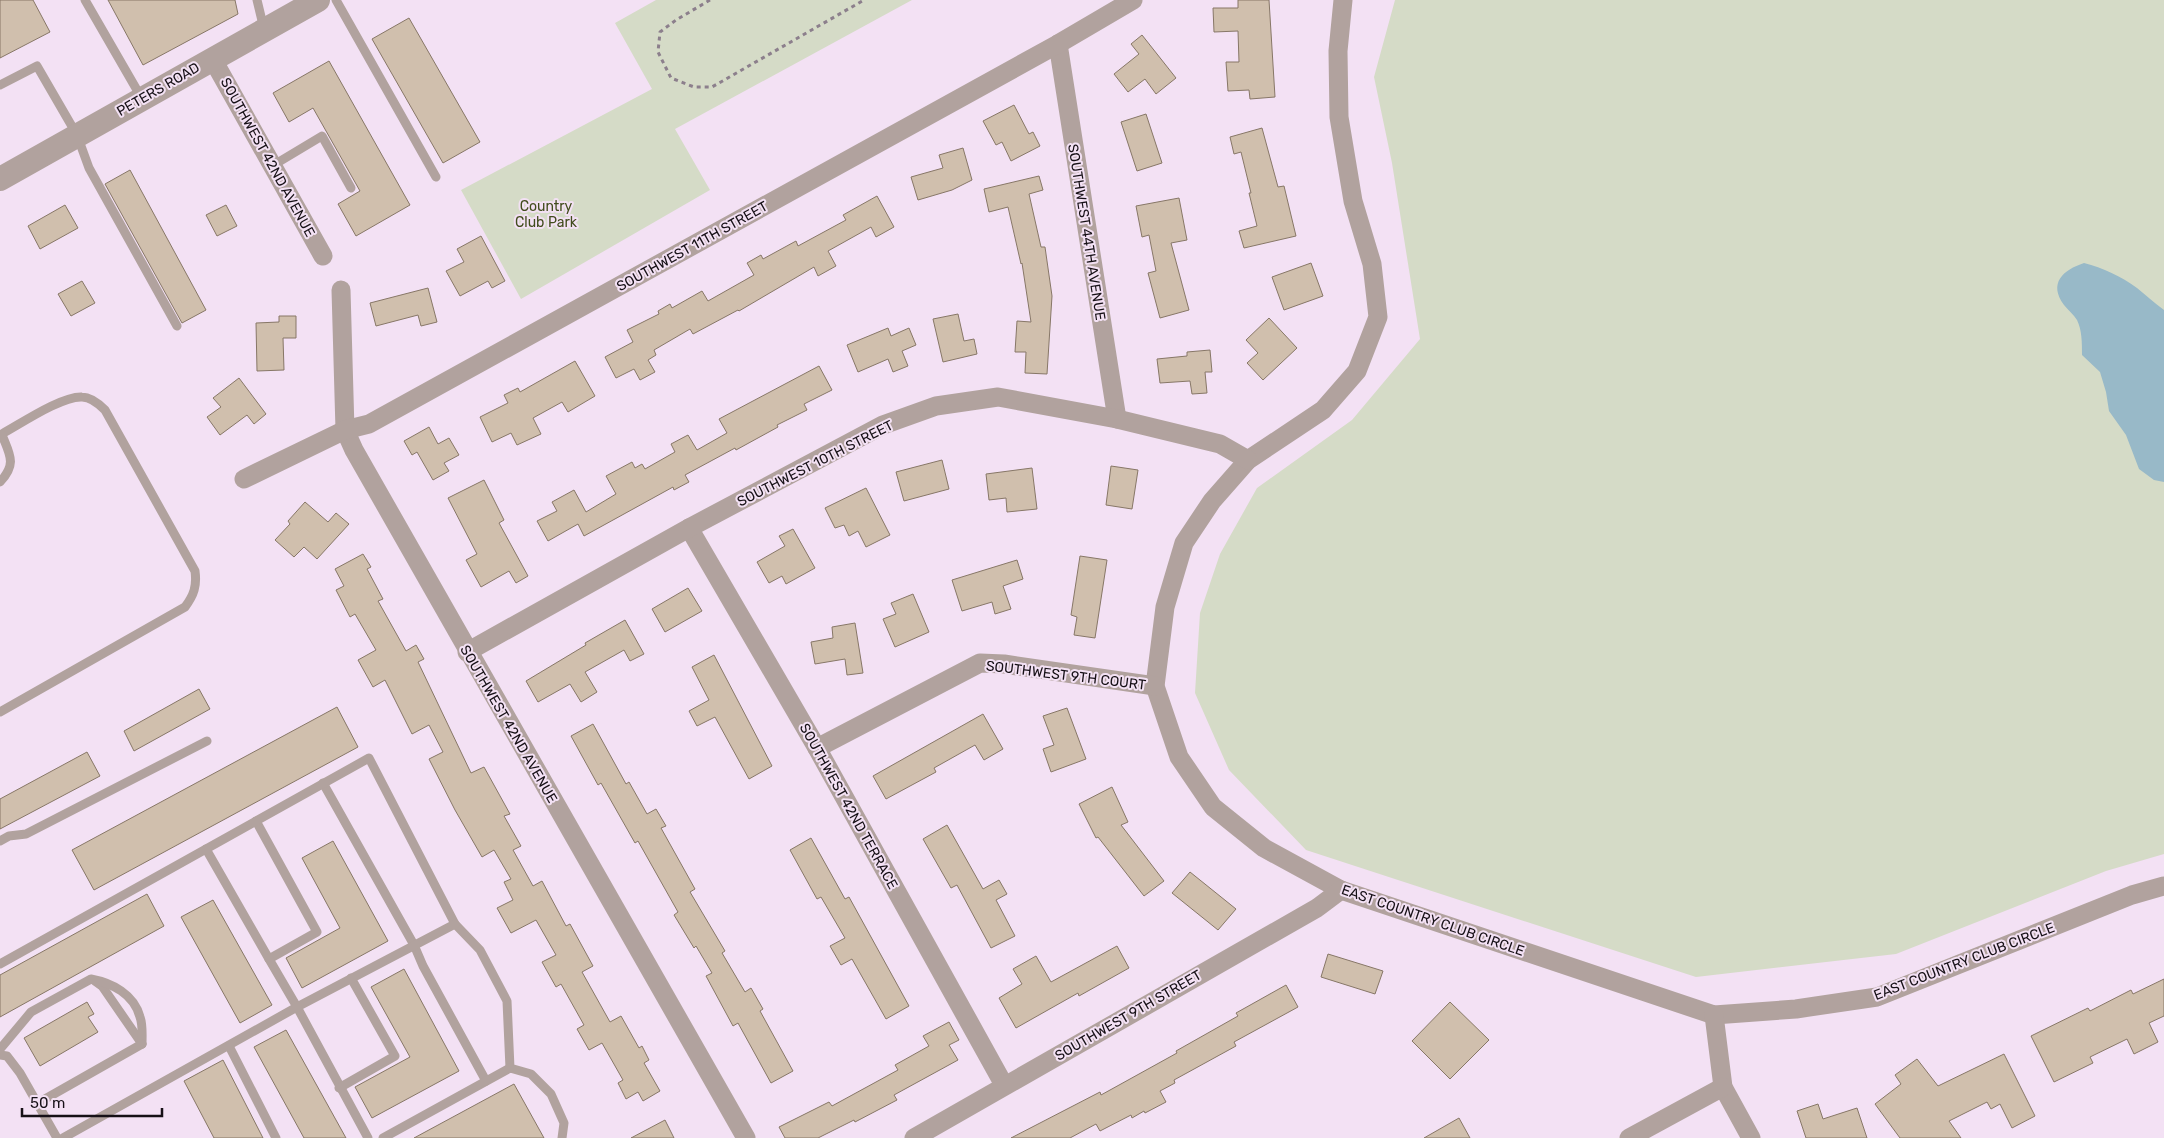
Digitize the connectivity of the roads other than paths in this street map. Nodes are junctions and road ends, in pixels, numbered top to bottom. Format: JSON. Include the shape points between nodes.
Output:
{"nodes":[{"id":1,"x":85,"y":0,"type":"edge"},
{"id":2,"x":257,"y":0,"type":"edge"},
{"id":3,"x":318,"y":0,"type":"edge"},
{"id":4,"x":336,"y":0,"type":"edge"},
{"id":5,"x":1133,"y":0,"type":"edge"},
{"id":6,"x":1343,"y":0,"type":"edge"},
{"id":7,"x":264,"y":29,"type":"junction"},
{"id":8,"x":1058,"y":44,"type":"junction"},
{"id":9,"x":212,"y":58,"type":"junction"},
{"id":10,"x":0,"y":86,"type":"edge"},
{"id":11,"x":142,"y":98,"type":"junction"},
{"id":12,"x":77,"y":135,"type":"junction"},
{"id":13,"x":272,"y":166,"type":"junction"},
{"id":14,"x":1,"y":175,"type":"edge"},
{"id":15,"x":436,"y":177,"type":"dead end"},
{"id":16,"x":351,"y":188,"type":"dead end"},
{"id":17,"x":323,"y":256,"type":"dead end"},
{"id":18,"x":341,"y":290,"type":"dead end"},
{"id":19,"x":177,"y":326,"type":"dead end"},
{"id":20,"x":1117,"y":419,"type":"junction"},
{"id":21,"x":345,"y":430,"type":"junction"},
{"id":22,"x":1,"y":435,"type":"edge"},
{"id":23,"x":1248,"y":460,"type":"junction"},
{"id":24,"x":244,"y":479,"type":"dead end"},
{"id":25,"x":0,"y":482,"type":"edge"},
{"id":26,"x":690,"y":528,"type":"junction"},
{"id":27,"x":467,"y":652,"type":"junction"},
{"id":28,"x":1155,"y":686,"type":"junction"},
{"id":29,"x":0,"y":712,"type":"edge"},
{"id":30,"x":207,"y":741,"type":"dead end"},
{"id":31,"x":817,"y":748,"type":"junction"},
{"id":32,"x":323,"y":783,"type":"junction"},
{"id":33,"x":256,"y":821,"type":"junction"},
{"id":34,"x":0,"y":842,"type":"edge"},
{"id":35,"x":206,"y":849,"type":"junction"},
{"id":36,"x":2164,"y":886,"type":"edge"},
{"id":37,"x":1341,"y":890,"type":"junction"},
{"id":38,"x":455,"y":924,"type":"junction"},
{"id":39,"x":414,"y":945,"type":"junction"},
{"id":40,"x":269,"y":959,"type":"junction"},
{"id":41,"x":0,"y":964,"type":"edge"},
{"id":42,"x":351,"y":978,"type":"junction"},
{"id":43,"x":90,"y":979,"type":"junction"},
{"id":44,"x":297,"y":1007,"type":"junction"},
{"id":45,"x":1714,"y":1015,"type":"junction"},
{"id":46,"x":142,"y":1044,"type":"junction"},
{"id":47,"x":229,"y":1046,"type":"junction"},
{"id":48,"x":0,"y":1049,"type":"edge"},
{"id":49,"x":0,"y":1055,"type":"edge"},
{"id":50,"x":510,"y":1068,"type":"junction"},
{"id":51,"x":486,"y":1081,"type":"junction"},
{"id":52,"x":1004,"y":1085,"type":"junction"},
{"id":53,"x":1723,"y":1087,"type":"junction"},
{"id":54,"x":340,"y":1088,"type":"junction"},
{"id":55,"x":38,"y":1103,"type":"junction"},
{"id":56,"x":56,"y":1138,"type":"edge"},
{"id":57,"x":63,"y":1138,"type":"edge"},
{"id":58,"x":276,"y":1138,"type":"edge"},
{"id":59,"x":368,"y":1138,"type":"edge"},
{"id":60,"x":382,"y":1138,"type":"edge"},
{"id":61,"x":562,"y":1138,"type":"edge"},
{"id":62,"x":746,"y":1138,"type":"edge"},
{"id":63,"x":914,"y":1138,"type":"edge"},
{"id":64,"x":1629,"y":1138,"type":"edge"},
{"id":65,"x":1751,"y":1138,"type":"edge"}],
"edges":[{"from":1,"to":11,"type":"lane"},
{"from":2,"to":7,"type":"lane"},
{"from":3,"to":7,"type":"street","name":"PETERS ROAD","via":[[293,10]]},
{"from":4,"to":15,"type":"lane"},
{"from":5,"to":8,"type":"street","name":"SOUTHWEST 11TH STREET"},
{"from":6,"to":23,"type":"street","name":"EAST COUNTRY CLUB CIRCLE","via":[[1338,51],[1339,117],[1353,201],[1372,264],[1378,317],[1357,371],[1323,410]]},
{"from":7,"to":9,"type":"street","name":"PETERS ROAD"},
{"from":8,"to":20,"type":"street","name":"SOUTHWEST 44TH AVENUE"},
{"from":8,"to":21,"type":"street","name":"SOUTHWEST 11TH STREET","via":[[368,424]]},
{"from":9,"to":11,"type":"street","name":"PETERS ROAD"},
{"from":9,"to":13,"type":"street","name":"SOUTHWEST 42ND AVENUE"},
{"from":10,"to":12,"type":"lane","via":[[37,66]]},
{"from":11,"to":12,"type":"street","name":"PETERS ROAD"},
{"from":12,"to":14,"type":"street","name":"PETERS ROAD"},
{"from":12,"to":19,"type":"lane","via":[[89,168]]},
{"from":13,"to":16,"type":"lane","via":[[322,136]]},
{"from":13,"to":17,"type":"street","name":"SOUTHWEST 42ND AVENUE"},
{"from":18,"to":21,"type":"street","name":"SOUTHWEST 42ND AVENUE"},
{"from":20,"to":23,"type":"street","name":"SOUTHWEST 10TH STREET","via":[[1220,444]]},
{"from":20,"to":26,"type":"street","name":"SOUTHWEST 10TH STREET","via":[[998,397],[936,406],[883,425]]},
{"from":21,"to":24,"type":"street","name":"SOUTHWEST 11TH STREET"},
{"from":21,"to":27,"type":"street","name":"SOUTHWEST 42ND AVENUE"},
{"from":22,"to":25,"type":"lane","via":[[11,458],[9,472]]},
{"from":22,"to":29,"type":"lane","via":[[68,397],[84,396],[96,402],[115,427],[195,571],[196,582],[193,596],[185,607]]},
{"from":23,"to":28,"type":"street","name":"EAST COUNTRY CLUB CIRCLE","via":[[1212,501],[1184,542],[1165,607]]},
{"from":26,"to":27,"type":"street","name":"SOUTHWEST 10TH STREET"},
{"from":26,"to":31,"type":"street","name":"SOUTHWEST 42ND TERRACE"},
{"from":27,"to":62,"type":"street","name":"SOUTHWEST 42ND AVENUE"},
{"from":28,"to":31,"type":"street","name":"SOUTHWEST 9TH COURT","via":[[980,663]]},
{"from":28,"to":37,"type":"street","name":"EAST COUNTRY CLUB CIRCLE","via":[[1179,757],[1213,807],[1264,848]]},
{"from":30,"to":34,"type":"lane","via":[[26,834],[9,836]]},
{"from":31,"to":52,"type":"street","name":"SOUTHWEST 42ND TERRACE"},
{"from":32,"to":33,"type":"lane"},
{"from":32,"to":38,"type":"lane","via":[[369,758]]},
{"from":32,"to":39,"type":"lane"},
{"from":33,"to":35,"type":"lane"},
{"from":33,"to":40,"type":"lane","via":[[317,932]]},
{"from":35,"to":40,"type":"lane"},
{"from":35,"to":41,"type":"lane"},
{"from":36,"to":45,"type":"street","name":"EAST COUNTRY CLUB CIRCLE","via":[[2132,895],[1877,997],[1796,1009]]},
{"from":37,"to":45,"type":"street","name":"EAST COUNTRY CLUB CIRCLE"},
{"from":37,"to":52,"type":"street","name":"SOUTHWEST 9TH STREET","via":[[1317,908]]},
{"from":38,"to":39,"type":"lane"},
{"from":38,"to":50,"type":"lane","via":[[480,950],[508,1001]]},
{"from":39,"to":42,"type":"lane"},
{"from":39,"to":51,"type":"lane"},
{"from":40,"to":44,"type":"lane"},
{"from":42,"to":44,"type":"lane"},
{"from":42,"to":54,"type":"lane","via":[[395,1056]]},
{"from":43,"to":46,"type":"lane","via":[[102,986]]},
{"from":43,"to":46,"type":"lane","via":[[108,982],[132,999],[141,1017]]},
{"from":43,"to":48,"type":"lane","via":[[31,1012]]},
{"from":44,"to":47,"type":"lane"},
{"from":44,"to":54,"type":"lane"},
{"from":45,"to":53,"type":"street"},
{"from":46,"to":55,"type":"lane"},
{"from":47,"to":57,"type":"lane"},
{"from":47,"to":58,"type":"lane"},
{"from":49,"to":55,"type":"lane","via":[[7,1056]]},
{"from":50,"to":51,"type":"lane"},
{"from":50,"to":61,"type":"lane","via":[[531,1074],[551,1094],[564,1122]]},
{"from":51,"to":60,"type":"lane"},
{"from":52,"to":63,"type":"street","name":"SOUTHWEST 9TH STREET"},
{"from":53,"to":64,"type":"street"},
{"from":53,"to":65,"type":"street"},
{"from":54,"to":59,"type":"lane"},
{"from":55,"to":56,"type":"lane"}]}
